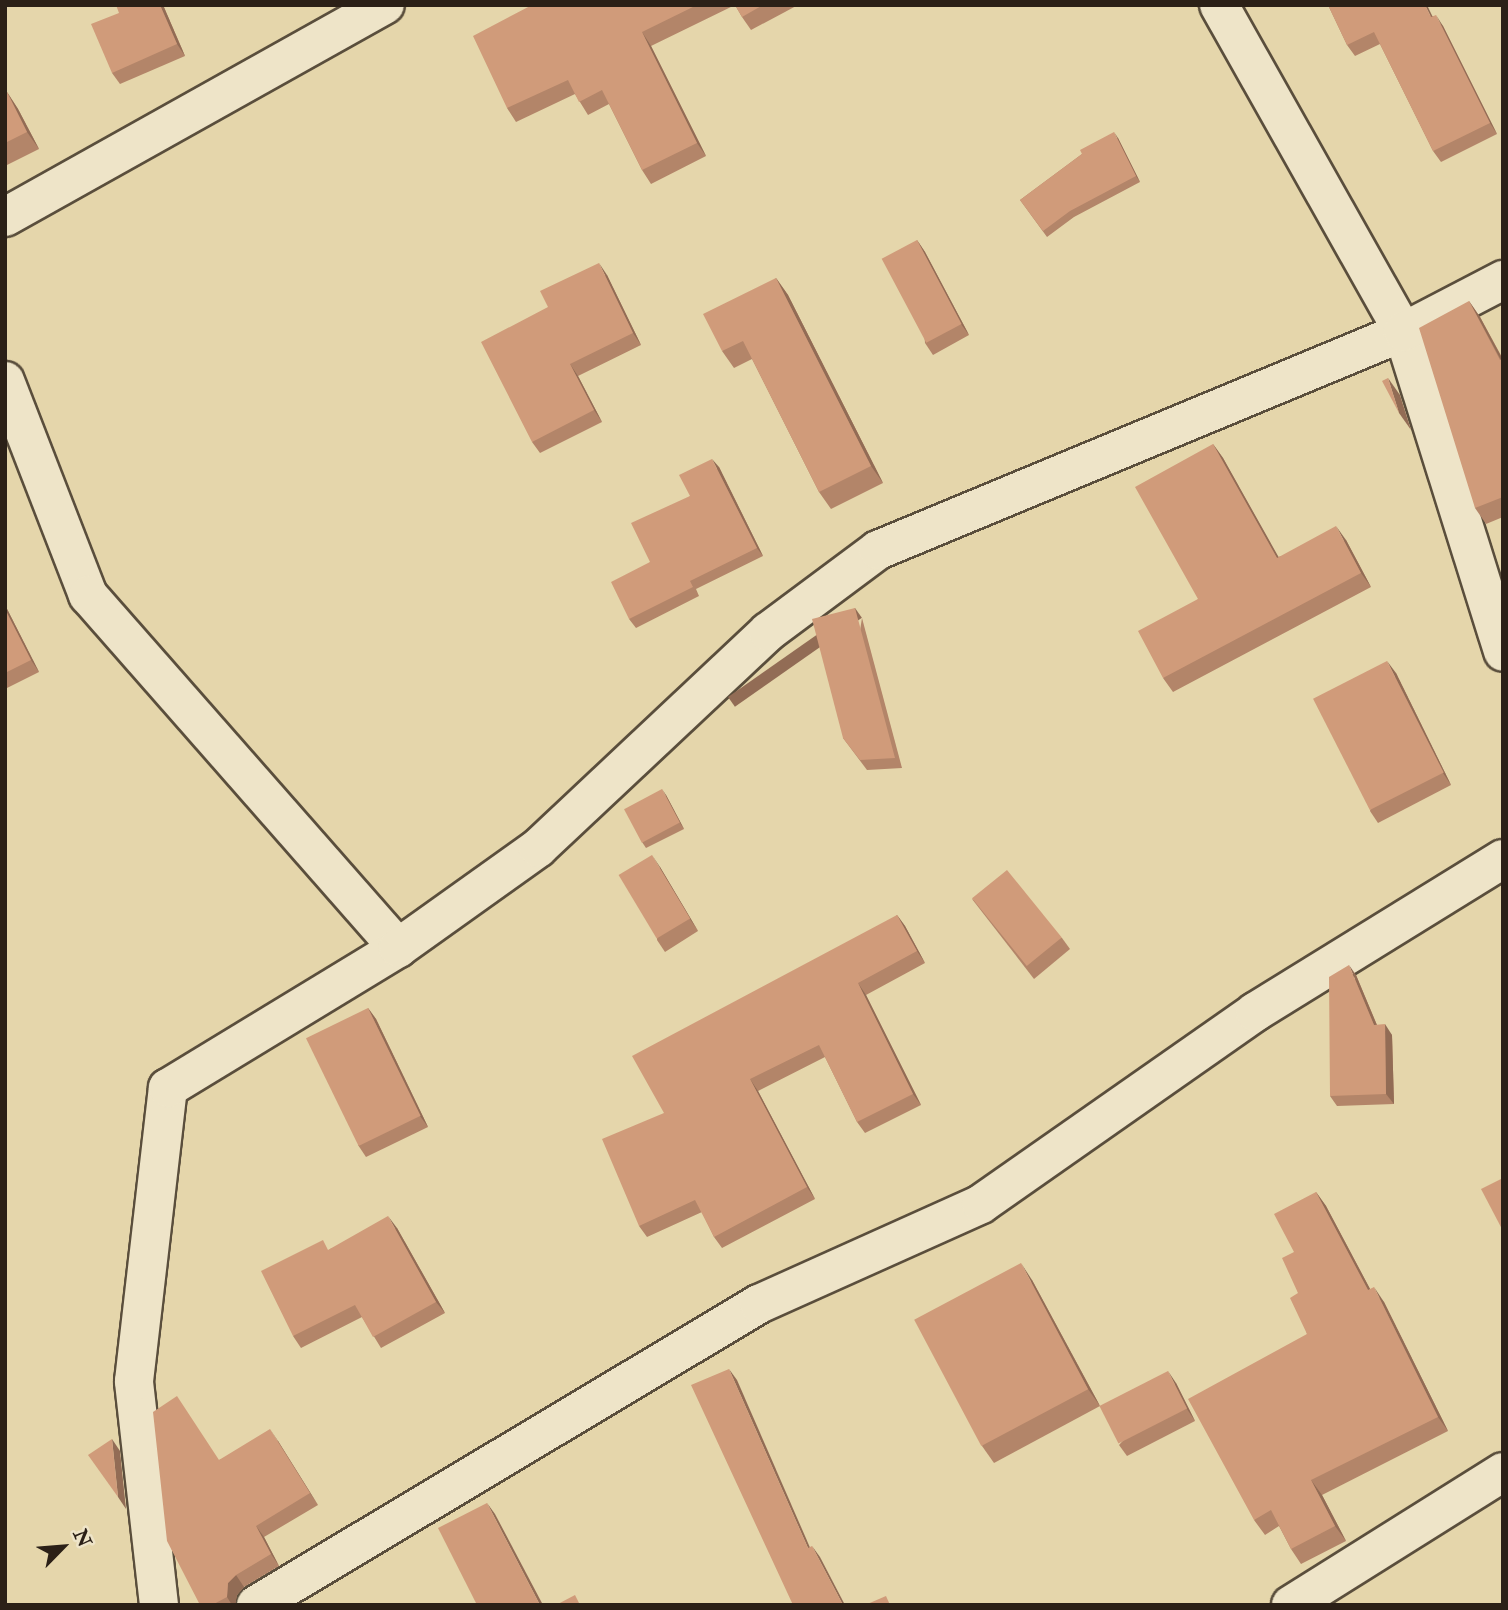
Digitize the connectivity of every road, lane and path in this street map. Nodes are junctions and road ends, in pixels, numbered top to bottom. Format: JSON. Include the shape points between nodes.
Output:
{"nodes":[{"id":1,"x":385,"y":5,"type":"edge"},
{"id":2,"x":1219,"y":5,"type":"edge"},
{"id":3,"x":5,"y":217,"type":"edge"},
{"id":4,"x":1503,"y":280,"type":"edge"},
{"id":5,"x":1403,"y":332,"type":"junction"},
{"id":6,"x":5,"y":381,"type":"edge"},
{"id":7,"x":1503,"y":652,"type":"edge"},
{"id":8,"x":1503,"y":859,"type":"edge"},
{"id":9,"x":398,"y":948,"type":"junction"},
{"id":10,"x":1503,"y":1472,"type":"edge"},
{"id":11,"x":159,"y":1605,"type":"edge"},
{"id":12,"x":256,"y":1605,"type":"edge"},
{"id":13,"x":1292,"y":1605,"type":"edge"}],
"edges":[{"from":1,"to":3,"type":"street"},
{"from":2,"to":5,"type":"street"},
{"from":4,"to":5,"type":"street"},
{"from":5,"to":7,"type":"street"},
{"from":5,"to":9,"type":"street","via":[[878,550],[768,632],[538,848]]},
{"from":6,"to":9,"type":"street","via":[[88,594]]},
{"from":8,"to":12,"type":"street","via":[[1255,1012],[981,1204],[758,1304]]},
{"from":9,"to":11,"type":"street","via":[[168,1088],[134,1381]]},
{"from":10,"to":13,"type":"street"}]}
